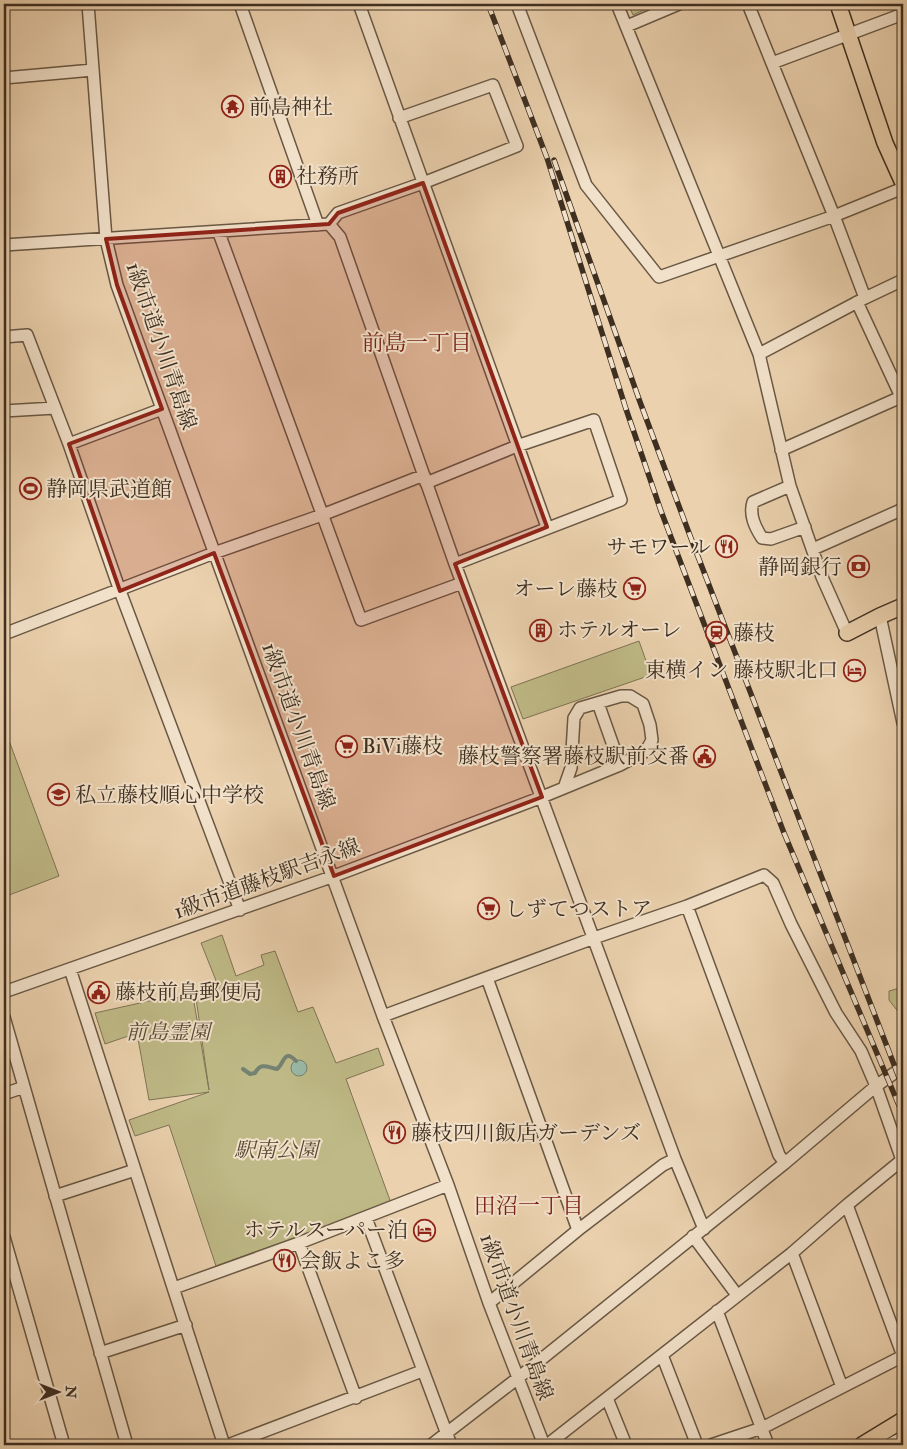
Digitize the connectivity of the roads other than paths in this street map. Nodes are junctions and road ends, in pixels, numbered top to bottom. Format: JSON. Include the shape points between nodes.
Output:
{"nodes":[{"id":1,"x":88,"y":4,"type":"edge"},
{"id":2,"x":240,"y":4,"type":"edge"},
{"id":3,"x":358,"y":4,"type":"edge"},
{"id":4,"x":517,"y":4,"type":"edge"},
{"id":5,"x":617,"y":4,"type":"edge"},
{"id":6,"x":679,"y":4,"type":"edge"},
{"id":7,"x":748,"y":4,"type":"edge"},
{"id":8,"x":838,"y":4,"type":"edge"},
{"id":9,"x":903,"y":14,"type":"edge"},
{"id":10,"x":627,"y":26,"type":"junction"},
{"id":11,"x":847,"y":34,"type":"junction"},
{"id":12,"x":772,"y":63,"type":"junction"},
{"id":13,"x":93,"y":70,"type":"junction"},
{"id":14,"x":4,"y":78,"type":"edge"},
{"id":15,"x":399,"y":118,"type":"junction"},
{"id":16,"x":423,"y":183,"type":"junction"},
{"id":17,"x":903,"y":183,"type":"edge"},
{"id":18,"x":903,"y":188,"type":"edge"},
{"id":19,"x":834,"y":216,"type":"junction"},
{"id":20,"x":324,"y":225,"type":"junction"},
{"id":21,"x":219,"y":233,"type":"junction"},
{"id":22,"x":106,"y":239,"type":"junction"},
{"id":23,"x":4,"y":246,"type":"edge"},
{"id":24,"x":719,"y":256,"type":"junction"},
{"id":25,"x":903,"y":280,"type":"edge"},
{"id":26,"x":861,"y":300,"type":"junction"},
{"id":27,"x":4,"y":337,"type":"edge"},
{"id":28,"x":759,"y":354,"type":"junction"},
{"id":29,"x":902,"y":399,"type":"edge"},
{"id":30,"x":55,"y":408,"type":"junction"},
{"id":31,"x":162,"y":409,"type":"junction"},
{"id":32,"x":4,"y":411,"type":"edge"},
{"id":33,"x":70,"y":444,"type":"junction"},
{"id":34,"x":518,"y":446,"type":"junction"},
{"id":35,"x":781,"y":450,"type":"junction"},
{"id":36,"x":425,"y":478,"type":"junction"},
{"id":37,"x":790,"y":486,"type":"junction"},
{"id":38,"x":903,"y":509,"type":"edge"},
{"id":39,"x":322,"y":515,"type":"junction"},
{"id":40,"x":547,"y":527,"type":"junction"},
{"id":41,"x":805,"y":527,"type":"junction"},
{"id":42,"x":813,"y":549,"type":"junction"},
{"id":43,"x":214,"y":553,"type":"junction"},
{"id":44,"x":455,"y":564,"type":"junction"},
{"id":45,"x":462,"y":583,"type":"junction"},
{"id":46,"x":120,"y":591,"type":"junction"},
{"id":47,"x":903,"y":606,"type":"edge"},
{"id":48,"x":880,"y":616,"type":"junction"},
{"id":49,"x":847,"y":633,"type":"joint"},
{"id":50,"x":4,"y":634,"type":"edge"},
{"id":51,"x":598,"y":703,"type":"junction"},
{"id":52,"x":902,"y":710,"type":"edge"},
{"id":53,"x":903,"y":723,"type":"edge"},
{"id":54,"x":620,"y":765,"type":"junction"},
{"id":55,"x":542,"y":797,"type":"junction"},
{"id":56,"x":334,"y":876,"type":"junction"},
{"id":57,"x":687,"y":906,"type":"junction"},
{"id":58,"x":240,"y":910,"type":"junction"},
{"id":59,"x":594,"y":938,"type":"junction"},
{"id":60,"x":70,"y":969,"type":"junction"},
{"id":61,"x":487,"y":978,"type":"junction"},
{"id":62,"x":4,"y":992,"type":"edge"},
{"id":63,"x":384,"y":1016,"type":"junction"},
{"id":64,"x":4,"y":1017,"type":"edge"},
{"id":65,"x":903,"y":1067,"type":"edge"},
{"id":66,"x":876,"y":1086,"type":"junction"},
{"id":67,"x":24,"y":1087,"type":"junction"},
{"id":68,"x":4,"y":1094,"type":"edge"},
{"id":69,"x":675,"y":1159,"type":"junction"},
{"id":70,"x":903,"y":1161,"type":"edge"},
{"id":71,"x":785,"y":1164,"type":"junction"},
{"id":72,"x":134,"y":1170,"type":"junction"},
{"id":73,"x":448,"y":1185,"type":"junction"},
{"id":74,"x":55,"y":1196,"type":"junction"},
{"id":75,"x":847,"y":1205,"type":"junction"},
{"id":76,"x":366,"y":1218,"type":"junction"},
{"id":77,"x":704,"y":1229,"type":"junction"},
{"id":78,"x":578,"y":1230,"type":"junction"},
{"id":79,"x":693,"y":1236,"type":"junction"},
{"id":80,"x":4,"y":1237,"type":"edge"},
{"id":81,"x":299,"y":1243,"type":"junction"},
{"id":82,"x":792,"y":1253,"type":"junction"},
{"id":83,"x":174,"y":1288,"type":"junction"},
{"id":84,"x":737,"y":1295,"type":"junction"},
{"id":85,"x":489,"y":1303,"type":"junction"},
{"id":86,"x":717,"y":1311,"type":"junction"},
{"id":87,"x":186,"y":1325,"type":"junction"},
{"id":88,"x":100,"y":1353,"type":"junction"},
{"id":89,"x":662,"y":1355,"type":"junction"},
{"id":90,"x":903,"y":1356,"type":"edge"},
{"id":91,"x":422,"y":1371,"type":"junction"},
{"id":92,"x":518,"y":1378,"type":"junction"},
{"id":93,"x":842,"y":1387,"type":"junction"},
{"id":94,"x":356,"y":1398,"type":"junction"},
{"id":95,"x":607,"y":1398,"type":"junction"},
{"id":96,"x":903,"y":1420,"type":"edge"},
{"id":97,"x":762,"y":1428,"type":"junction"},
{"id":98,"x":903,"y":1436,"type":"edge"},
{"id":99,"x":449,"y":1440,"type":"edge"},
{"id":100,"x":64,"y":1445,"type":"edge"},
{"id":101,"x":127,"y":1445,"type":"edge"},
{"id":102,"x":226,"y":1445,"type":"edge"},
{"id":103,"x":431,"y":1445,"type":"edge"},
{"id":104,"x":545,"y":1445,"type":"edge"},
{"id":105,"x":626,"y":1445,"type":"edge"},
{"id":106,"x":697,"y":1445,"type":"edge"},
{"id":107,"x":711,"y":1445,"type":"edge"},
{"id":108,"x":768,"y":1445,"type":"edge"},
{"id":109,"x":862,"y":1445,"type":"edge"},
{"id":110,"x":888,"y":1445,"type":"edge"}],
"edges":[{"from":1,"to":13,"type":"street","name":"1級市道小川青島線"},
{"from":2,"to":20,"type":"street"},
{"from":3,"to":15,"type":"street"},
{"from":4,"to":24,"type":"street","via":[[586,185],[659,277]]},
{"from":5,"to":10,"type":"street"},
{"from":6,"to":10,"type":"street"},
{"from":7,"to":12,"type":"street"},
{"from":8,"to":11,"type":"main road"},
{"from":9,"to":11,"type":"street"},
{"from":10,"to":24,"type":"street"},
{"from":11,"to":12,"type":"street"},
{"from":11,"to":17,"type":"main road","via":[[884,142]]},
{"from":12,"to":19,"type":"street"},
{"from":13,"to":14,"type":"street"},
{"from":13,"to":22,"type":"street","name":"1級市道小川青島線"},
{"from":15,"to":16,"type":"street"},
{"from":15,"to":16,"type":"street","via":[[493,84],[517,146]]},
{"from":16,"to":20,"type":"street","via":[[338,213]]},
{"from":16,"to":34,"type":"street"},
{"from":18,"to":19,"type":"street"},
{"from":19,"to":24,"type":"street"},
{"from":19,"to":26,"type":"street"},
{"from":20,"to":21,"type":"street"},
{"from":20,"to":36,"type":"street","via":[[340,237]]},
{"from":21,"to":22,"type":"street"},
{"from":21,"to":39,"type":"street"},
{"from":22,"to":23,"type":"street"},
{"from":22,"to":31,"type":"street","name":"1級市道小川青島線","via":[[117,285]]},
{"from":24,"to":28,"type":"street"},
{"from":25,"to":26,"type":"street"},
{"from":26,"to":28,"type":"street"},
{"from":26,"to":29,"type":"street"},
{"from":27,"to":30,"type":"street","via":[[27,335]]},
{"from":28,"to":35,"type":"street"},
{"from":29,"to":35,"type":"street"},
{"from":30,"to":32,"type":"street"},
{"from":30,"to":33,"type":"street"},
{"from":31,"to":33,"type":"street"},
{"from":31,"to":43,"type":"street","name":"1級市道小川青島線"},
{"from":33,"to":46,"type":"street"},
{"from":34,"to":36,"type":"street"},
{"from":34,"to":40,"type":"street"},
{"from":34,"to":40,"type":"street","via":[[594,420],[621,500]]},
{"from":35,"to":37,"type":"street"},
{"from":36,"to":39,"type":"street"},
{"from":36,"to":44,"type":"street"},
{"from":37,"to":41,"type":"street"},
{"from":37,"to":41,"type":"street","via":[[753,502],[751,513],[756,528],[762,538],[772,539]]},
{"from":38,"to":42,"type":"street"},
{"from":39,"to":43,"type":"street"},
{"from":39,"to":45,"type":"street","via":[[361,620]]},
{"from":40,"to":44,"type":"street"},
{"from":41,"to":42,"type":"street"},
{"from":42,"to":49,"type":"street"},
{"from":43,"to":46,"type":"street"},
{"from":43,"to":56,"type":"street","name":"1級市道小川青島線"},
{"from":44,"to":45,"type":"street"},
{"from":45,"to":55,"type":"street"},
{"from":46,"to":50,"type":"street"},
{"from":46,"to":58,"type":"street"},
{"from":47,"to":48,"type":"main road"},
{"from":48,"to":49,"type":"main road"},
{"from":48,"to":52,"type":"street"},
{"from":51,"to":54,"type":"street"},
{"from":51,"to":54,"type":"street","name":"1級市道藤枝駅吉永線","via":[[630,696],[642,704],[647,716],[652,740],[646,751]]},
{"from":51,"to":55,"type":"street","name":"1級市道藤枝駅吉永線","via":[[580,708],[574,718],[572,768],[564,788]]},
{"from":52,"to":53,"type":"street"},
{"from":54,"to":55,"type":"street","name":"1級市道藤枝駅吉永線"},
{"from":55,"to":56,"type":"street","name":"1級市道藤枝駅吉永線"},
{"from":55,"to":59,"type":"street"},
{"from":56,"to":58,"type":"street","name":"1級市道藤枝駅吉永線"},
{"from":56,"to":63,"type":"street","name":"1級市道小川青島線"},
{"from":57,"to":59,"type":"street"},
{"from":57,"to":66,"type":"street","via":[[764,875],[773,883],[836,1013],[861,1051]]},
{"from":57,"to":71,"type":"street"},
{"from":58,"to":60,"type":"street","name":"1級市道藤枝駅吉永線"},
{"from":59,"to":61,"type":"street"},
{"from":59,"to":69,"type":"street"},
{"from":60,"to":62,"type":"street","name":"1級市道藤枝駅吉永線"},
{"from":60,"to":72,"type":"street"},
{"from":61,"to":63,"type":"street"},
{"from":61,"to":78,"type":"street"},
{"from":63,"to":73,"type":"street","name":"1級市道小川青島線"},
{"from":64,"to":67,"type":"street"},
{"from":65,"to":66,"type":"street"},
{"from":66,"to":70,"type":"street"},
{"from":66,"to":71,"type":"street"},
{"from":67,"to":68,"type":"street"},
{"from":67,"to":74,"type":"street"},
{"from":69,"to":77,"type":"street"},
{"from":69,"to":78,"type":"street","via":[[662,1165]]},
{"from":70,"to":75,"type":"street"},
{"from":71,"to":77,"type":"street"},
{"from":72,"to":74,"type":"street"},
{"from":72,"to":83,"type":"street"},
{"from":73,"to":76,"type":"street"},
{"from":73,"to":85,"type":"street","name":"1級市道小川青島線"},
{"from":74,"to":88,"type":"street"},
{"from":75,"to":82,"type":"street"},
{"from":75,"to":90,"type":"street"},
{"from":76,"to":81,"type":"street"},
{"from":76,"to":91,"type":"street"},
{"from":77,"to":79,"type":"street"},
{"from":78,"to":85,"type":"street"},
{"from":79,"to":84,"type":"street"},
{"from":79,"to":92,"type":"street"},
{"from":80,"to":100,"type":"street"},
{"from":81,"to":83,"type":"street"},
{"from":81,"to":94,"type":"street"},
{"from":82,"to":84,"type":"street"},
{"from":82,"to":93,"type":"street"},
{"from":83,"to":87,"type":"street"},
{"from":84,"to":86,"type":"street"},
{"from":85,"to":92,"type":"street","name":"1級市道小川青島線"},
{"from":86,"to":89,"type":"street"},
{"from":86,"to":97,"type":"street"},
{"from":87,"to":88,"type":"street"},
{"from":87,"to":102,"type":"street"},
{"from":88,"to":101,"type":"street"},
{"from":89,"to":95,"type":"street"},
{"from":89,"to":106,"type":"street"},
{"from":90,"to":93,"type":"street"},
{"from":91,"to":94,"type":"street"},
{"from":91,"to":99,"type":"street"},
{"from":92,"to":99,"type":"street"},
{"from":92,"to":104,"type":"street","name":"1級市道小川青島線"},
{"from":93,"to":97,"type":"street"},
{"from":94,"to":102,"type":"street"},
{"from":95,"to":104,"type":"street"},
{"from":95,"to":105,"type":"street"},
{"from":96,"to":109,"type":"main road"},
{"from":97,"to":107,"type":"street"},
{"from":97,"to":108,"type":"street"},
{"from":98,"to":110,"type":"street"},
{"from":99,"to":103,"type":"street"}]}
